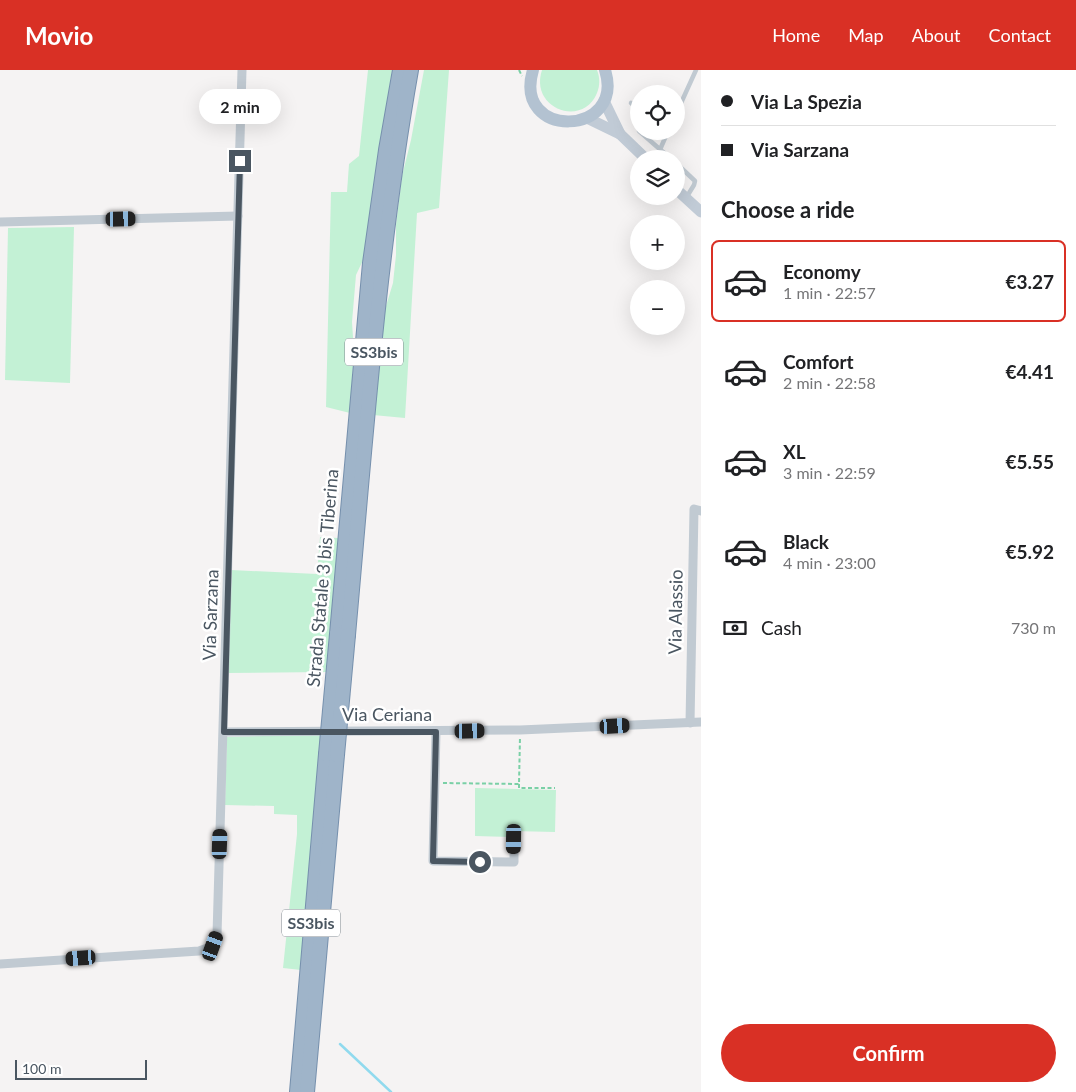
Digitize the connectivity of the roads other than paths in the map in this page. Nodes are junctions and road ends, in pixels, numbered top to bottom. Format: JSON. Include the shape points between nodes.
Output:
{"nodes":[{"id":1,"x":242,"y":70,"type":"edge"},
{"id":2,"x":400,"y":70,"type":"edge"},
{"id":3,"x":411,"y":70,"type":"edge"},
{"id":4,"x":605,"y":70,"type":"edge"},
{"id":5,"x":696,"y":70,"type":"edge"},
{"id":6,"x":529,"y":73,"type":"edge"},
{"id":7,"x":685,"y":94,"type":"edge"},
{"id":8,"x":604,"y":100,"type":"junction"},
{"id":9,"x":587,"y":118,"type":"junction"},
{"id":10,"x":620,"y":134,"type":"junction"},
{"id":11,"x":649,"y":140,"type":"edge"},
{"id":12,"x":664,"y":140,"type":"edge"},
{"id":13,"x":637,"y":150,"type":"edge"},
{"id":14,"x":660,"y":150,"type":"joint"},
{"id":15,"x":685,"y":171,"type":"edge"},
{"id":16,"x":685,"y":200,"type":"joint"},
{"id":17,"x":701,"y":212,"type":"edge"},
{"id":18,"x":238,"y":216,"type":"junction"},
{"id":19,"x":0,"y":222,"type":"edge"},
{"id":20,"x":701,"y":511,"type":"edge"},
{"id":21,"x":697,"y":580,"type":"edge"},
{"id":22,"x":342,"y":635,"type":"junction"},
{"id":23,"x":691,"y":649,"type":"junction"},
{"id":24,"x":701,"y":651,"type":"edge"},
{"id":25,"x":690,"y":722,"type":"junction"},
{"id":26,"x":701,"y":722,"type":"edge"},
{"id":27,"x":224,"y":732,"type":"junction"},
{"id":28,"x":436,"y":732,"type":"junction"},
{"id":29,"x":332,"y":754,"type":"junction"},
{"id":30,"x":514,"y":839,"type":"dead end"},
{"id":31,"x":0,"y":964,"type":"edge"},
{"id":32,"x":297,"y":1092,"type":"edge"},
{"id":33,"x":307,"y":1092,"type":"edge"}],
"edges":[{"from":1,"to":18,"type":"street","name":"Via Sarzana"},
{"from":2,"to":22,"type":"highway","name":"Strada Statale 3 bis Tiberina","number":"SS3bis","via":[[370,263]]},
{"from":3,"to":22,"type":"highway","name":"Strada Statale 3 bis Tiberina","number":"SS3bis","via":[[396,152],[382,265]]},
{"from":4,"to":8,"type":"main road","via":[[608,89]]},
{"from":5,"to":7,"type":"lane"},
{"from":6,"to":9,"type":"main road","via":[[534,100],[547,116],[570,122]]},
{"from":8,"to":9,"type":"main road"},
{"from":8,"to":10,"type":"main road"},
{"from":9,"to":10,"type":"main road"},
{"from":10,"to":13,"type":"main road"},
{"from":11,"to":14,"type":"lane"},
{"from":12,"to":14,"type":"lane"},
{"from":15,"to":16,"type":"lane","via":[[695,180]]},
{"from":16,"to":17,"type":"main road"},
{"from":18,"to":19,"type":"street"},
{"from":18,"to":27,"type":"street","name":"Via Sarzana"},
{"from":20,"to":21,"type":"street","name":"Via Alassio","via":[[694,509]]},
{"from":21,"to":23,"type":"street","name":"Via Alassio"},
{"from":22,"to":29,"type":"highway","name":"Strada Statale 3 bis Tiberina","number":"SS3bis","bridge":true},
{"from":23,"to":24,"type":"street"},
{"from":23,"to":25,"type":"street","name":"Via Alassio"},
{"from":25,"to":26,"type":"street","name":"Via Ceriana"},
{"from":25,"to":28,"type":"street","name":"Via Ceriana"},
{"from":27,"to":28,"type":"street","name":"Via Ceriana"},
{"from":27,"to":31,"type":"street","name":"Via Sarzana","via":[[219,900],[217,935],[213,946],[198,950]]},
{"from":28,"to":30,"type":"street","via":[[433,861],[514,862]]},
{"from":29,"to":32,"type":"highway","name":"Strada Statale 3 bis Tiberina","number":"SS3bis"},
{"from":29,"to":33,"type":"highway","name":"Strada Statale 3 bis Tiberina","number":"SS3bis"}]}
